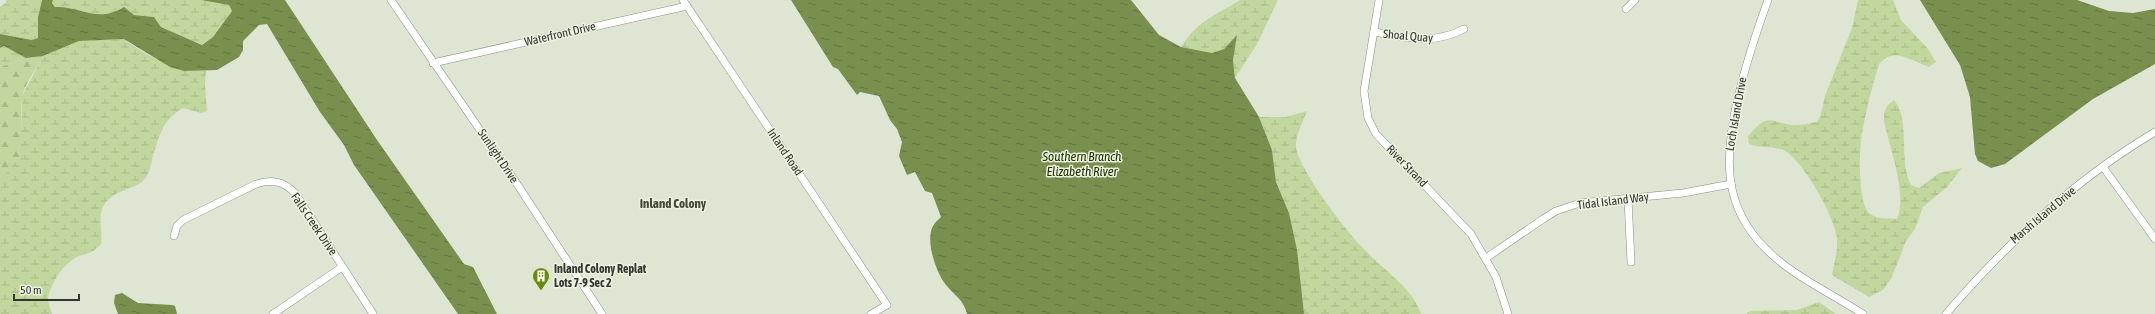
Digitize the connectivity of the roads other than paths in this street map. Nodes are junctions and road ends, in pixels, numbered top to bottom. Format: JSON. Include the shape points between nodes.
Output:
{"nodes":[{"id":1,"x":391,"y":0,"type":"edge"},
{"id":2,"x":1379,"y":0,"type":"edge"},
{"id":3,"x":1635,"y":0,"type":"edge"},
{"id":4,"x":1768,"y":0,"type":"edge"},
{"id":5,"x":685,"y":3,"type":"edge"},
{"id":6,"x":1626,"y":9,"type":"dead end"},
{"id":7,"x":1464,"y":29,"type":"dead end"},
{"id":8,"x":1374,"y":32,"type":"junction"},
{"id":9,"x":433,"y":63,"type":"junction"},
{"id":10,"x":2155,"y":132,"type":"edge"},
{"id":11,"x":2103,"y":166,"type":"junction"},
{"id":12,"x":1731,"y":184,"type":"junction"},
{"id":13,"x":1628,"y":199,"type":"junction"},
{"id":14,"x":174,"y":236,"type":"dead end"},
{"id":15,"x":2155,"y":239,"type":"edge"},
{"id":16,"x":1486,"y":258,"type":"junction"},
{"id":17,"x":1631,"y":262,"type":"dead end"},
{"id":18,"x":342,"y":267,"type":"junction"},
{"id":19,"x":273,"y":314,"type":"edge"},
{"id":20,"x":373,"y":314,"type":"edge"},
{"id":21,"x":602,"y":314,"type":"edge"},
{"id":22,"x":871,"y":314,"type":"edge"},
{"id":23,"x":1508,"y":314,"type":"edge"},
{"id":24,"x":1863,"y":314,"type":"edge"},
{"id":25,"x":1946,"y":314,"type":"edge"}],
"edges":[{"from":1,"to":9,"type":"street","name":"Sunlight Drive"},
{"from":2,"to":8,"type":"street","name":"River Strand"},
{"from":3,"to":6,"type":"street"},
{"from":4,"to":12,"type":"street","name":"Loch Island Drive","via":[[1744,72],[1730,133],[1728,166]]},
{"from":5,"to":9,"type":"street","name":"Waterfront Drive"},
{"from":5,"to":22,"type":"street","name":"Inland Road","via":[[887,305]]},
{"from":7,"to":8,"type":"street","name":"Shoal Quay","via":[[1447,37],[1430,39]]},
{"from":8,"to":16,"type":"street","name":"River Strand","via":[[1364,91],[1370,123],[1391,151],[1471,234]]},
{"from":9,"to":21,"type":"street","name":"Sunlight Drive","via":[[519,187]]},
{"from":10,"to":11,"type":"street","name":"Marsh Island Drive"},
{"from":11,"to":15,"type":"street"},
{"from":11,"to":25,"type":"street","name":"Marsh Island Drive","via":[[2008,245]]},
{"from":12,"to":13,"type":"street","name":"Tidal Island Way"},
{"from":12,"to":24,"type":"street","name":"Loch Island Drive","via":[[1739,210],[1748,227],[1765,248],[1789,267]]},
{"from":13,"to":16,"type":"street","name":"Tidal Island Way","via":[[1580,203],[1556,211]]},
{"from":13,"to":17,"type":"street"},
{"from":14,"to":18,"type":"street","name":"Falls Creek Drive","via":[[177,226],[191,215],[256,184],[277,181],[295,193]]},
{"from":16,"to":23,"type":"street","name":"River Strand","via":[[1501,290]]},
{"from":18,"to":19,"type":"street"},
{"from":18,"to":20,"type":"street","name":"Falls Creek Drive"}]}
